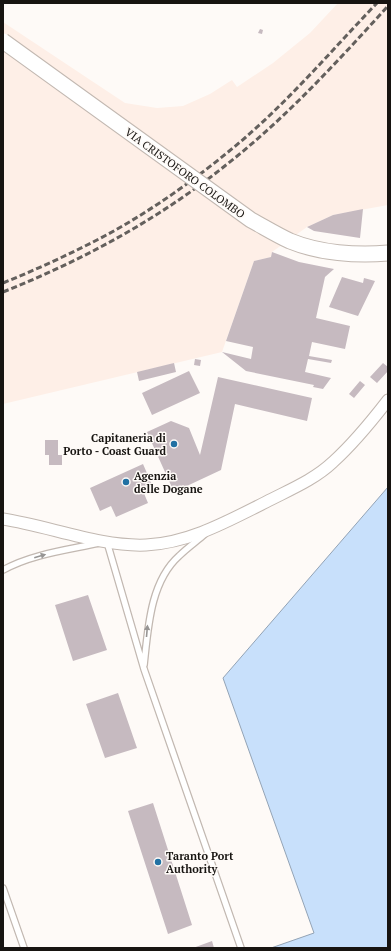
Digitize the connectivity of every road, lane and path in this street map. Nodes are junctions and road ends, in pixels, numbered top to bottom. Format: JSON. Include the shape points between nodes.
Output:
{"nodes":[{"id":1,"x":3,"y":41,"type":"edge"},
{"id":2,"x":388,"y":253,"type":"edge"},
{"id":3,"x":388,"y":400,"type":"edge"},
{"id":4,"x":3,"y":519,"type":"edge"},
{"id":5,"x":214,"y":527,"type":"junction"},
{"id":6,"x":107,"y":542,"type":"junction"},
{"id":7,"x":3,"y":570,"type":"edge"},
{"id":8,"x":144,"y":669,"type":"junction"},
{"id":9,"x":3,"y":888,"type":"edge"},
{"id":10,"x":24,"y":948,"type":"edge"},
{"id":11,"x":241,"y":948,"type":"edge"}],
"edges":[{"from":1,"to":2,"type":"main road","name":"VIA CRISTOFORO COLOMBO","bridge":true,"via":[[251,220],[290,241],[332,252]]},
{"from":3,"to":5,"type":"street","via":[[362,433],[318,474]]},
{"from":4,"to":6,"type":"street"},
{"from":5,"to":6,"type":"street","via":[[163,543],[146,545]]},
{"from":8,"to":5,"type":"lane","one_way":true,"via":[[148,620],[164,576],[178,556]]},
{"from":7,"to":6,"type":"lane","one_way":true,"via":[[53,553]]},
{"from":6,"to":8,"type":"lane"},
{"from":8,"to":11,"type":"lane"},
{"from":9,"to":10,"type":"lane"}]}
